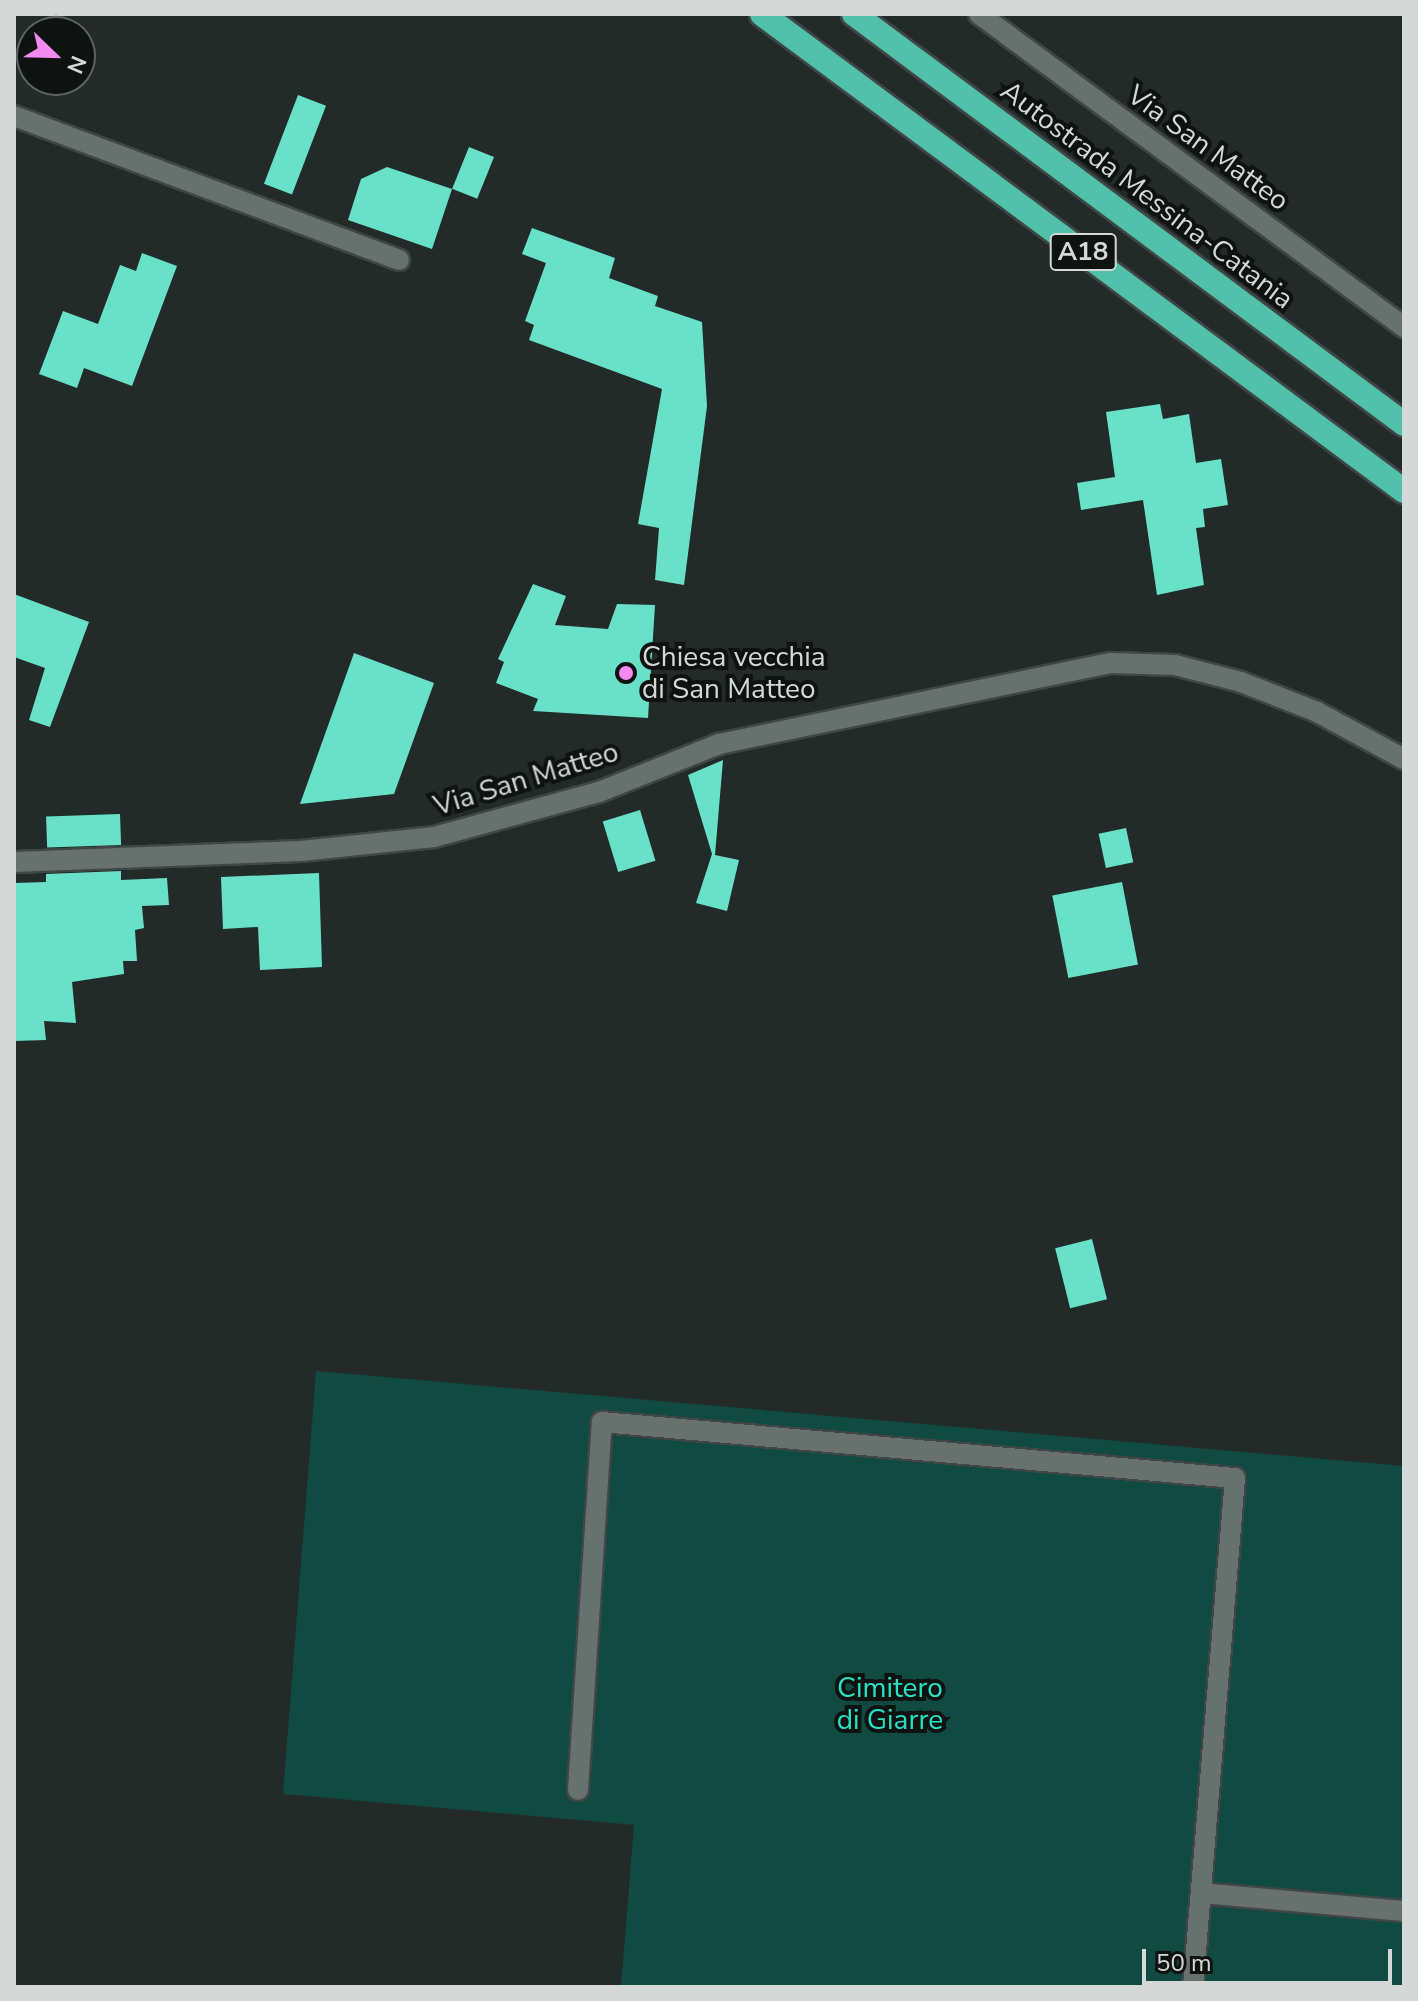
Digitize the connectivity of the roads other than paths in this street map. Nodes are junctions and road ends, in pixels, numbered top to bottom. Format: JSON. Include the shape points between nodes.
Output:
{"nodes":[{"id":1,"x":762,"y":14,"type":"edge"},
{"id":2,"x":854,"y":14,"type":"edge"},
{"id":3,"x":979,"y":14,"type":"edge"},
{"id":4,"x":14,"y":116,"type":"edge"},
{"id":5,"x":399,"y":260,"type":"dead end"},
{"id":6,"x":1404,"y":327,"type":"edge"},
{"id":7,"x":1404,"y":424,"type":"edge"},
{"id":8,"x":1404,"y":491,"type":"edge"},
{"id":9,"x":1404,"y":759,"type":"edge"},
{"id":10,"x":14,"y":862,"type":"edge"},
{"id":11,"x":578,"y":1790,"type":"dead end"},
{"id":12,"x":1201,"y":1893,"type":"junction"},
{"id":13,"x":1404,"y":1911,"type":"edge"},
{"id":14,"x":1193,"y":1987,"type":"edge"}],
"edges":[{"from":1,"to":8,"type":"highway","number":"A18"},
{"from":2,"to":7,"type":"highway","name":"Autostrada Messina-Catania","number":"A18"},
{"from":3,"to":6,"type":"street","name":"Via San Matteo"},
{"from":4,"to":5,"type":"street"},
{"from":9,"to":10,"type":"street","name":"Via San Matteo","via":[[1317,712],[1241,682],[1175,665],[1111,663],[719,744],[599,792],[434,837],[301,851]]},
{"from":11,"to":12,"type":"street","via":[[602,1422],[1235,1478]]},
{"from":12,"to":13,"type":"street"},
{"from":12,"to":14,"type":"street"}]}
